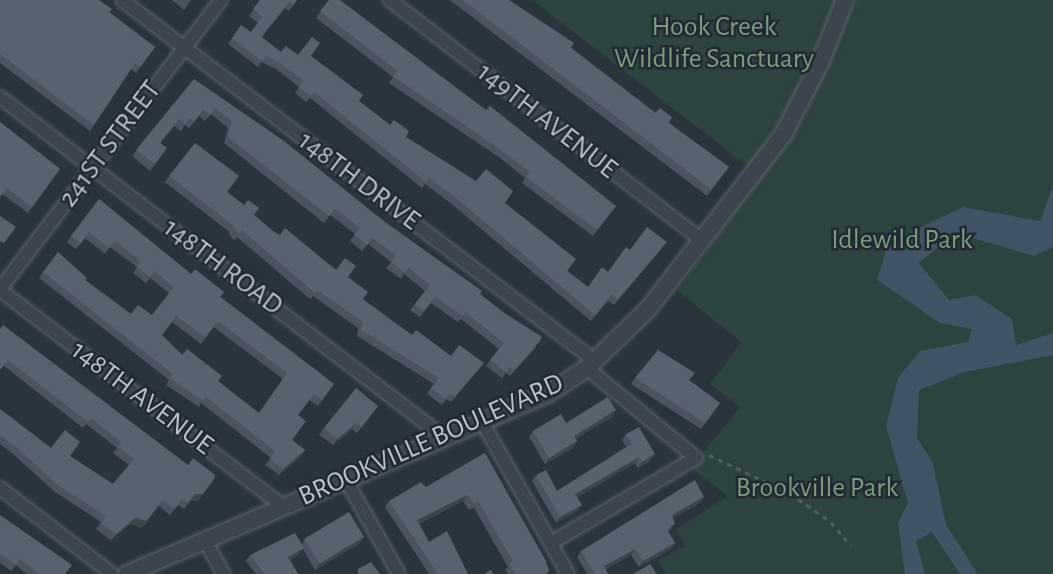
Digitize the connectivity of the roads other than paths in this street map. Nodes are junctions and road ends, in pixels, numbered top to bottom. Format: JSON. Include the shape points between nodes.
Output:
{"nodes":[{"id":1,"x":122,"y":0,"type":"edge"},
{"id":2,"x":220,"y":0,"type":"edge"},
{"id":3,"x":390,"y":0,"type":"edge"},
{"id":4,"x":845,"y":0,"type":"edge"},
{"id":5,"x":184,"y":48,"type":"junction"},
{"id":6,"x":0,"y":97,"type":"edge"},
{"id":7,"x":92,"y":168,"type":"junction"},
{"id":8,"x":703,"y":241,"type":"junction"},
{"id":9,"x":0,"y":290,"type":"edge"},
{"id":10,"x":591,"y":364,"type":"junction"},
{"id":11,"x":482,"y":422,"type":"junction"},
{"id":12,"x":445,"y":438,"type":"junction"},
{"id":13,"x":345,"y":480,"type":"junction"},
{"id":14,"x":0,"y":488,"type":"edge"},
{"id":15,"x":284,"y":507,"type":"junction"},
{"id":16,"x":205,"y":541,"type":"junction"},
{"id":17,"x":551,"y":543,"type":"junction"},
{"id":18,"x":112,"y":574,"type":"edge"},
{"id":19,"x":127,"y":574,"type":"edge"},
{"id":20,"x":224,"y":574,"type":"edge"},
{"id":21,"x":400,"y":574,"type":"edge"},
{"id":22,"x":568,"y":574,"type":"edge"}],
"edges":[{"from":1,"to":5,"type":"street","name":"148TH DRIVE"},
{"from":2,"to":5,"type":"street","name":"241ST STREET"},
{"from":3,"to":8,"type":"street","name":"149TH AVENUE"},
{"from":4,"to":8,"type":"street","name":"BROOKVILLE BOULEVARD","via":[[795,115]]},
{"from":5,"to":7,"type":"street","name":"241ST STREET"},
{"from":5,"to":10,"type":"street","name":"148TH DRIVE"},
{"from":6,"to":7,"type":"street","name":"148TH ROAD"},
{"from":7,"to":9,"type":"street","name":"241ST STREET"},
{"from":7,"to":12,"type":"street","name":"148TH ROAD"},
{"from":8,"to":10,"type":"street","name":"BROOKVILLE BOULEVARD","via":[[648,309]]},
{"from":9,"to":15,"type":"street","name":"148TH AVENUE"},
{"from":10,"to":11,"type":"street","name":"BROOKVILLE BOULEVARD","via":[[549,393]]},
{"from":10,"to":17,"type":"street","name":"148TH DRIVE","via":[[696,458]]},
{"from":11,"to":12,"type":"street","name":"BROOKVILLE BOULEVARD"},
{"from":11,"to":17,"type":"street"},
{"from":12,"to":13,"type":"street","name":"BROOKVILLE BOULEVARD"},
{"from":13,"to":15,"type":"street","name":"BROOKVILLE BOULEVARD"},
{"from":13,"to":21,"type":"street"},
{"from":14,"to":18,"type":"street"},
{"from":15,"to":16,"type":"street","name":"BROOKVILLE BOULEVARD"},
{"from":16,"to":19,"type":"street","name":"BROOKVILLE BOULEVARD"},
{"from":16,"to":20,"type":"street"},
{"from":17,"to":22,"type":"street"}]}
